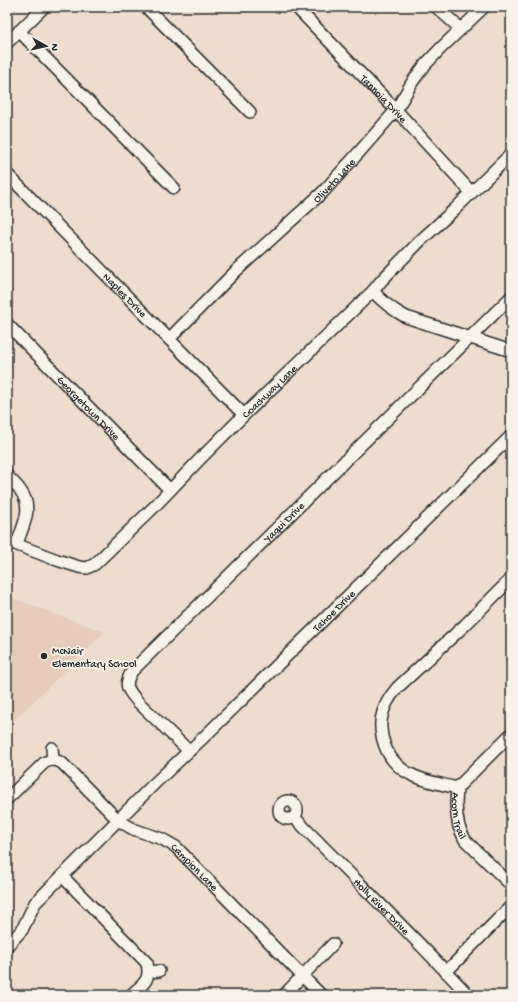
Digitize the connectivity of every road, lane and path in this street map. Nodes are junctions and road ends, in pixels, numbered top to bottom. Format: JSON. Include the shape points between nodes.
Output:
{"nodes":[{"id":1,"x":44,"y":7,"type":"edge"},
{"id":2,"x":146,"y":7,"type":"edge"},
{"id":3,"x":296,"y":7,"type":"edge"},
{"id":4,"x":436,"y":7,"type":"edge"},
{"id":5,"x":484,"y":7,"type":"edge"},
{"id":6,"x":461,"y":29,"type":"junction"},
{"id":7,"x":19,"y":31,"type":"junction"},
{"id":8,"x":7,"y":43,"type":"edge"},
{"id":9,"x":396,"y":110,"type":"junction"},
{"id":10,"x":250,"y":112,"type":"dead end"},
{"id":11,"x":511,"y":154,"type":"edge"},
{"id":12,"x":7,"y":174,"type":"edge"},
{"id":13,"x":174,"y":188,"type":"dead end"},
{"id":14,"x":471,"y":192,"type":"junction"},
{"id":15,"x":373,"y":291,"type":"junction"},
{"id":16,"x":511,"y":297,"type":"edge"},
{"id":17,"x":7,"y":324,"type":"edge"},
{"id":18,"x":470,"y":338,"type":"junction"},
{"id":19,"x":169,"y":339,"type":"junction"},
{"id":20,"x":511,"y":351,"type":"edge"},
{"id":21,"x":244,"y":414,"type":"junction"},
{"id":22,"x":511,"y":436,"type":"edge"},
{"id":23,"x":7,"y":476,"type":"edge"},
{"id":24,"x":170,"y":490,"type":"junction"},
{"id":25,"x":12,"y":542,"type":"edge"},
{"id":26,"x":511,"y":579,"type":"edge"},
{"id":27,"x":511,"y":734,"type":"edge"},
{"id":28,"x":52,"y":748,"type":"dead end"},
{"id":29,"x":189,"y":751,"type":"junction"},
{"id":30,"x":53,"y":760,"type":"junction"},
{"id":31,"x":458,"y":788,"type":"junction"},
{"id":32,"x":7,"y":799,"type":"edge"},
{"id":33,"x":294,"y":816,"type":"dead end"},
{"id":34,"x":118,"y":820,"type":"junction"},
{"id":35,"x":62,"y":876,"type":"junction"},
{"id":36,"x":511,"y":885,"type":"edge"},
{"id":37,"x":511,"y":906,"type":"edge"},
{"id":38,"x":333,"y":944,"type":"dead end"},
{"id":39,"x":7,"y":946,"type":"edge"},
{"id":40,"x":446,"y":972,"type":"junction"},
{"id":41,"x":303,"y":976,"type":"junction"},
{"id":42,"x":131,"y":995,"type":"edge"},
{"id":43,"x":284,"y":995,"type":"edge"},
{"id":44,"x":321,"y":995,"type":"edge"},
{"id":45,"x":468,"y":995,"type":"edge"}],
"edges":[{"from":1,"to":7,"type":"street"},
{"from":2,"to":10,"type":"street"},
{"from":3,"to":9,"type":"street","name":"Tannoia Drive"},
{"from":4,"to":6,"type":"street"},
{"from":5,"to":6,"type":"street","name":"Oliveto Lane"},
{"from":6,"to":9,"type":"street","name":"Oliveto Lane","via":[[440,48],[412,81]]},
{"from":7,"to":8,"type":"street"},
{"from":7,"to":13,"type":"street"},
{"from":9,"to":14,"type":"street","name":"Tannoia Drive"},
{"from":9,"to":19,"type":"street","name":"Oliveto Lane","via":[[323,192],[236,271]]},
{"from":11,"to":14,"type":"street","name":"Coachway Lane"},
{"from":12,"to":19,"type":"street","name":"Naples Drive"},
{"from":14,"to":15,"type":"street","name":"Coachway Lane"},
{"from":15,"to":18,"type":"street","via":[[392,309],[406,317]]},
{"from":15,"to":21,"type":"street","name":"Coachway Lane"},
{"from":16,"to":18,"type":"street","name":"Yaqui Drive"},
{"from":17,"to":24,"type":"street","name":"Georgetown Drive"},
{"from":18,"to":20,"type":"street"},
{"from":18,"to":29,"type":"street","name":"Yaqui Drive","via":[[132,671],[127,679],[130,693]]},
{"from":19,"to":21,"type":"street","name":"Naples Drive"},
{"from":21,"to":24,"type":"street","name":"Coachway Lane"},
{"from":22,"to":29,"type":"street","name":"Tahoe Drive"},
{"from":23,"to":25,"type":"street","via":[[25,496],[28,506],[27,514]]},
{"from":24,"to":25,"type":"street","name":"Coachway Lane","via":[[115,546],[87,568],[57,560]]},
{"from":26,"to":31,"type":"street","name":"Acorn Trail","via":[[397,688],[382,715],[380,724],[383,742],[391,759],[409,774],[426,781]]},
{"from":27,"to":31,"type":"street"},
{"from":28,"to":30,"type":"street"},
{"from":29,"to":34,"type":"street","name":"Tahoe Drive"},
{"from":30,"to":32,"type":"street","via":[[44,763]]},
{"from":30,"to":34,"type":"street","name":"Campion Lane","via":[[64,765]]},
{"from":31,"to":36,"type":"street","name":"Acorn Trail","via":[[457,816],[465,840]]},
{"from":33,"to":40,"type":"street","name":"Holly River Drive"},
{"from":34,"to":35,"type":"street","name":"Tahoe Drive"},
{"from":34,"to":41,"type":"street","name":"Campion Lane","via":[[176,847]]},
{"from":35,"to":39,"type":"street","name":"Tahoe Drive","via":[[35,903],[22,930]]},
{"from":35,"to":42,"type":"street","via":[[154,972]]},
{"from":37,"to":40,"type":"street"},
{"from":38,"to":41,"type":"street"},
{"from":40,"to":45,"type":"street","name":"Holly River Drive"},
{"from":41,"to":43,"type":"street"},
{"from":41,"to":44,"type":"street","name":"Campion Lane"}]}
